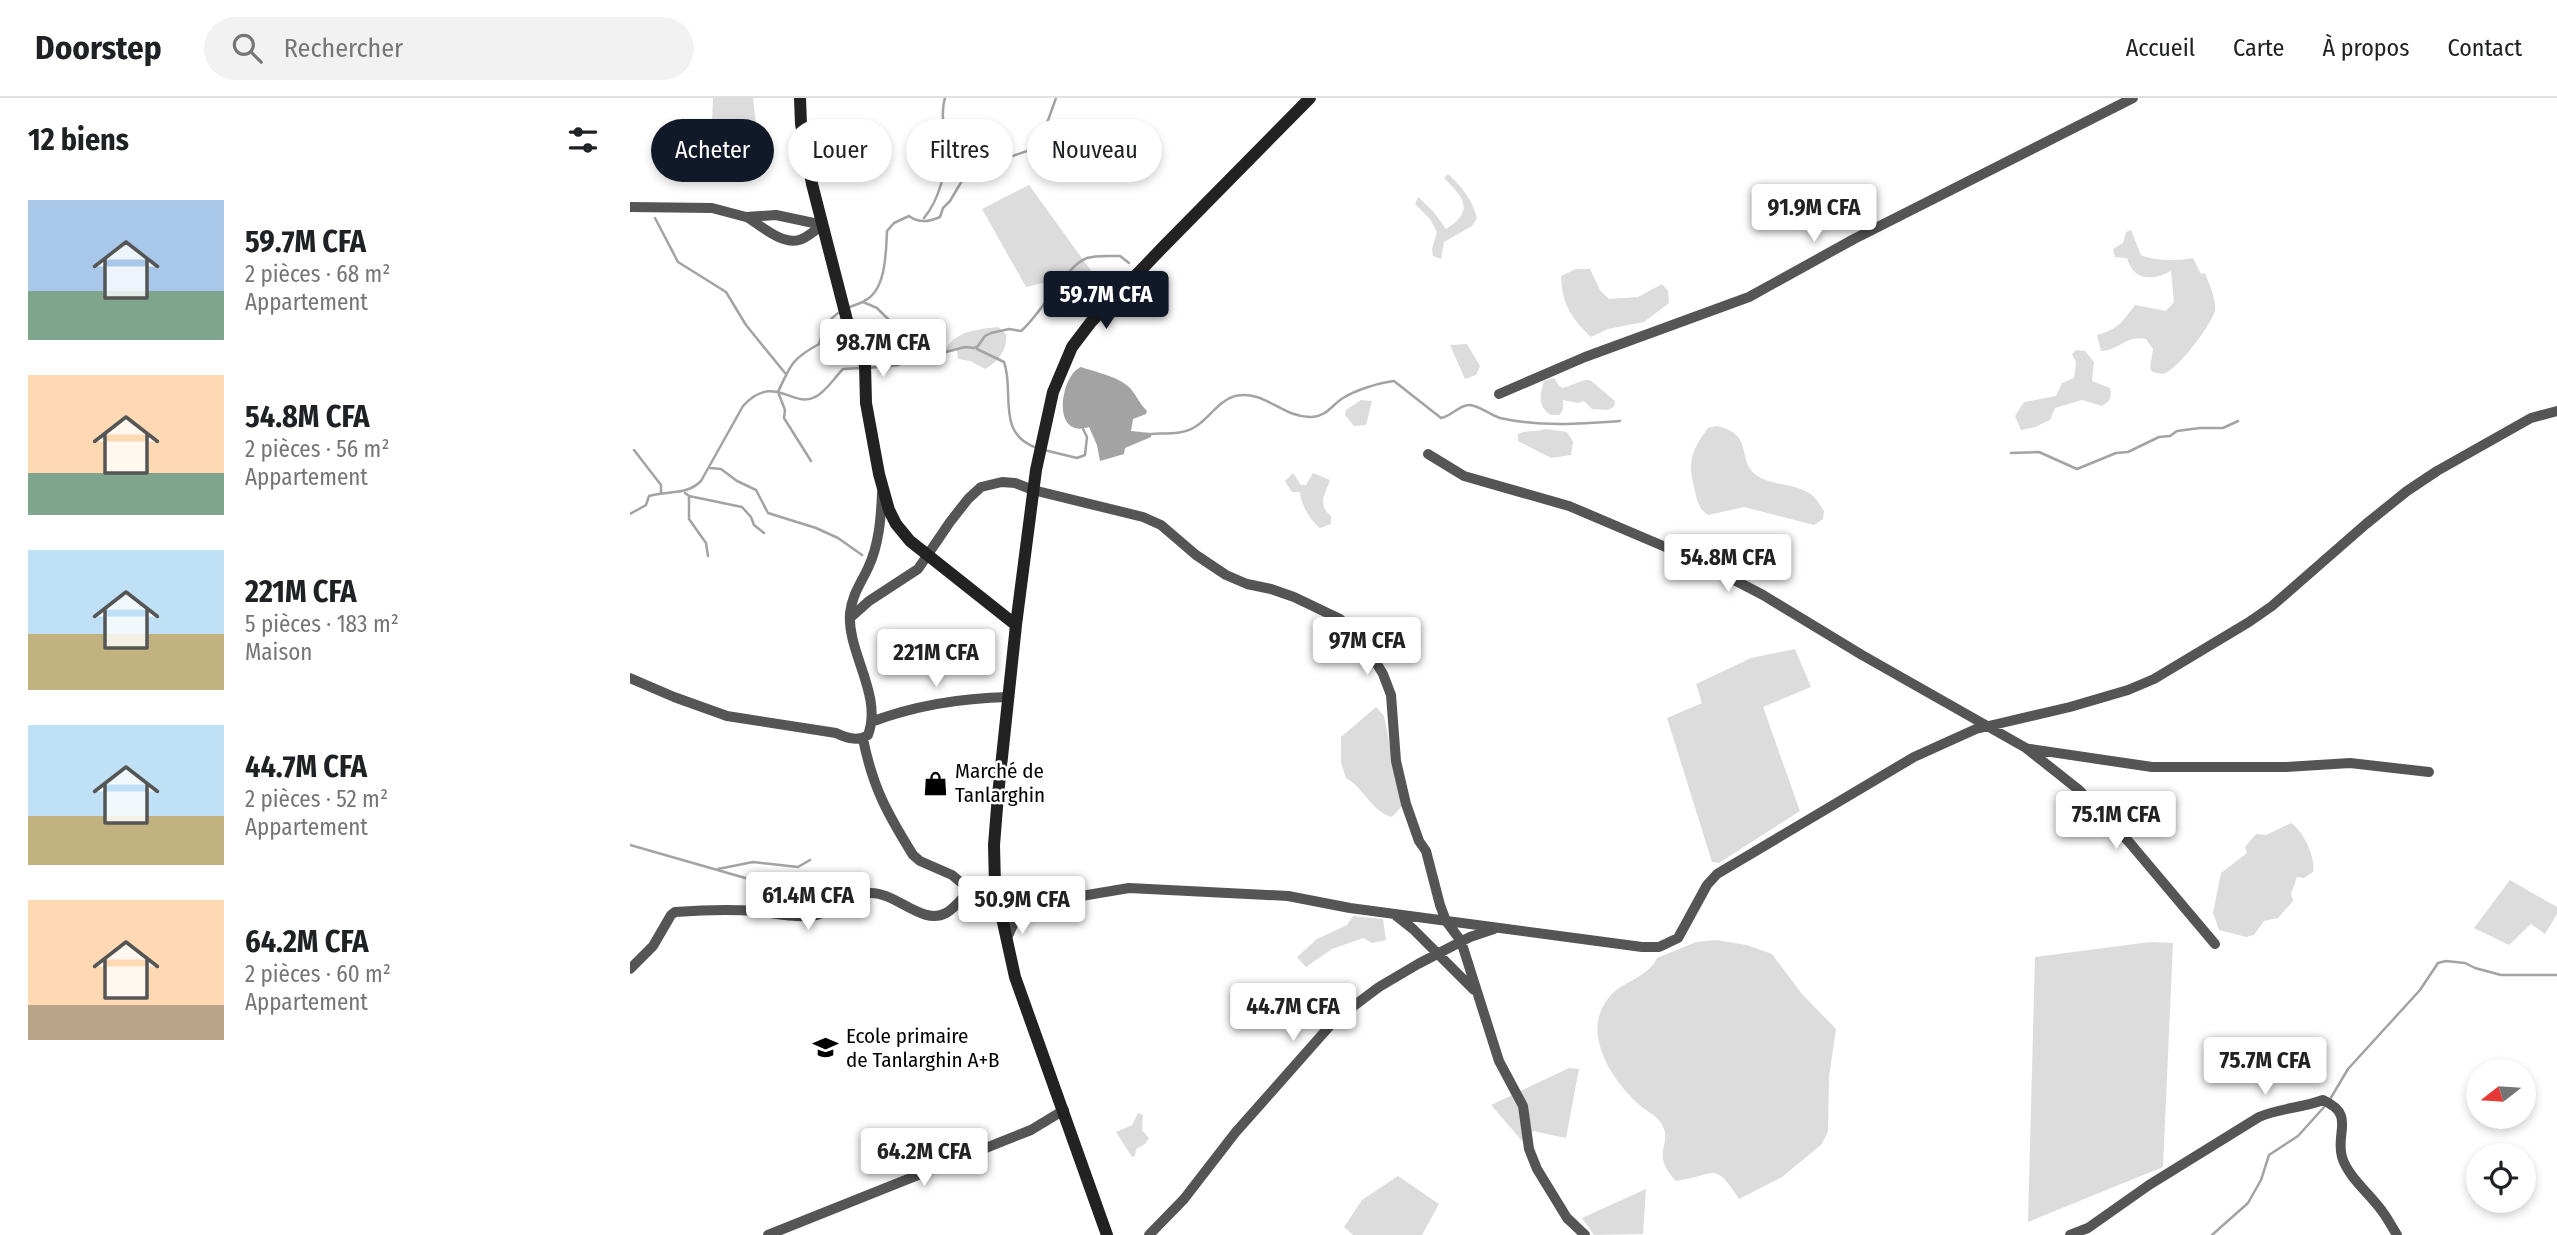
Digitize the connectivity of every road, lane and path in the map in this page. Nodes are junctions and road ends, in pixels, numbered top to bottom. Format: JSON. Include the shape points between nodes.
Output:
{"nodes":[{"id":1,"x":800,"y":98,"type":"edge"},
{"id":2,"x":1310,"y":98,"type":"edge"},
{"id":3,"x":2133,"y":98,"type":"edge"},
{"id":4,"x":630,"y":207,"type":"edge"},
{"id":5,"x":746,"y":217,"type":"junction"},
{"id":6,"x":823,"y":225,"type":"junction"},
{"id":7,"x":1499,"y":394,"type":"dead end"},
{"id":8,"x":2557,"y":411,"type":"edge"},
{"id":9,"x":1428,"y":454,"type":"dead end"},
{"id":10,"x":883,"y":486,"type":"junction"},
{"id":11,"x":1033,"y":490,"type":"junction"},
{"id":12,"x":928,"y":556,"type":"junction"},
{"id":13,"x":850,"y":617,"type":"junction"},
{"id":14,"x":1016,"y":625,"type":"junction"},
{"id":15,"x":630,"y":678,"type":"edge"},
{"id":16,"x":1009,"y":697,"type":"junction"},
{"id":17,"x":872,"y":722,"type":"junction"},
{"id":18,"x":1986,"y":727,"type":"junction"},
{"id":19,"x":863,"y":739,"type":"junction"},
{"id":20,"x":2026,"y":748,"type":"junction"},
{"id":21,"x":2429,"y":772,"type":"dead end"},
{"id":22,"x":995,"y":886,"type":"junction"},
{"id":23,"x":970,"y":890,"type":"junction"},
{"id":24,"x":1394,"y":914,"type":"junction"},
{"id":25,"x":1446,"y":921,"type":"junction"},
{"id":26,"x":1498,"y":928,"type":"junction"},
{"id":27,"x":1006,"y":941,"type":"junction"},
{"id":28,"x":1461,"y":941,"type":"junction"},
{"id":29,"x":2215,"y":944,"type":"dead end"},
{"id":30,"x":1437,"y":954,"type":"junction"},
{"id":31,"x":630,"y":969,"type":"edge"},
{"id":32,"x":1478,"y":995,"type":"junction"},
{"id":33,"x":1064,"y":1110,"type":"junction"},
{"id":34,"x":768,"y":1235,"type":"edge"},
{"id":35,"x":1107,"y":1235,"type":"edge"},
{"id":36,"x":1149,"y":1235,"type":"edge"},
{"id":37,"x":1585,"y":1235,"type":"edge"},
{"id":38,"x":2070,"y":1235,"type":"edge"},
{"id":39,"x":2397,"y":1235,"type":"edge"}],
"edges":[{"from":1,"to":6,"type":"street"},
{"from":2,"to":11,"type":"street","via":[[1091,322],[1072,347],[1054,392]]},
{"from":3,"to":7,"type":"street","via":[[1749,297]]},
{"from":4,"to":5,"type":"street","via":[[712,208]]},
{"from":5,"to":6,"type":"street","via":[[776,215]]},
{"from":5,"to":6,"type":"street","via":[[789,240],[799,240]]},
{"from":6,"to":10,"type":"street","via":[[849,328],[864,365],[866,403]]},
{"from":8,"to":18,"type":"street","via":[[2531,418],[2437,471],[2366,524],[2272,606],[2154,679],[2070,707]]},
{"from":9,"to":18,"type":"street","via":[[1464,476],[1569,506],[1696,560]]},
{"from":10,"to":12,"type":"street","via":[[896,524]]},
{"from":10,"to":13,"type":"street","via":[[873,555],[856,588]]},
{"from":11,"to":12,"type":"street","via":[[1002,482],[981,487]]},
{"from":11,"to":14,"type":"street"},
{"from":11,"to":25,"type":"street","via":[[1161,525],[1226,575],[1324,610],[1357,636],[1383,674],[1391,695],[1396,761],[1406,804],[1426,851]]},
{"from":12,"to":13,"type":"street","via":[[918,569]]},
{"from":12,"to":14,"type":"street"},
{"from":13,"to":17,"type":"street"},
{"from":14,"to":16,"type":"street"},
{"from":15,"to":19,"type":"street","via":[[727,716]]},
{"from":16,"to":17,"type":"street","via":[[914,708]]},
{"from":16,"to":22,"type":"street","via":[[994,845]]},
{"from":17,"to":19,"type":"street"},
{"from":18,"to":20,"type":"street"},
{"from":18,"to":26,"type":"street","via":[[1913,757],[1717,874],[1678,938],[1670,943],[1642,947]]},
{"from":19,"to":23,"type":"street","via":[[878,795],[914,855]]},
{"from":20,"to":21,"type":"street","via":[[2152,767],[2350,763]]},
{"from":20,"to":29,"type":"street","via":[[2079,790]]},
{"from":22,"to":23,"type":"street"},
{"from":22,"to":27,"type":"street"},
{"from":23,"to":31,"type":"street","via":[[950,910],[935,916],[869,893],[808,917],[755,911],[675,912],[653,946]]},
{"from":24,"to":25,"type":"street"},
{"from":24,"to":27,"type":"street","via":[[1288,896],[1129,888],[1028,905],[1018,914]]},
{"from":24,"to":30,"type":"street"},
{"from":25,"to":26,"type":"street"},
{"from":25,"to":28,"type":"street"},
{"from":26,"to":28,"type":"street"},
{"from":27,"to":33,"type":"street"},
{"from":28,"to":30,"type":"street"},
{"from":28,"to":32,"type":"street"},
{"from":30,"to":32,"type":"street"},
{"from":30,"to":36,"type":"street","via":[[1379,987],[1335,1020]]},
{"from":32,"to":37,"type":"street","via":[[1499,1061],[1523,1106],[1537,1169],[1567,1218]]},
{"from":33,"to":34,"type":"street","via":[[1031,1130]]},
{"from":33,"to":35,"type":"street"},
{"from":38,"to":39,"type":"street","via":[[2088,1228],[2259,1117],[2323,1100],[2343,1118],[2341,1148],[2346,1166]]}]}
